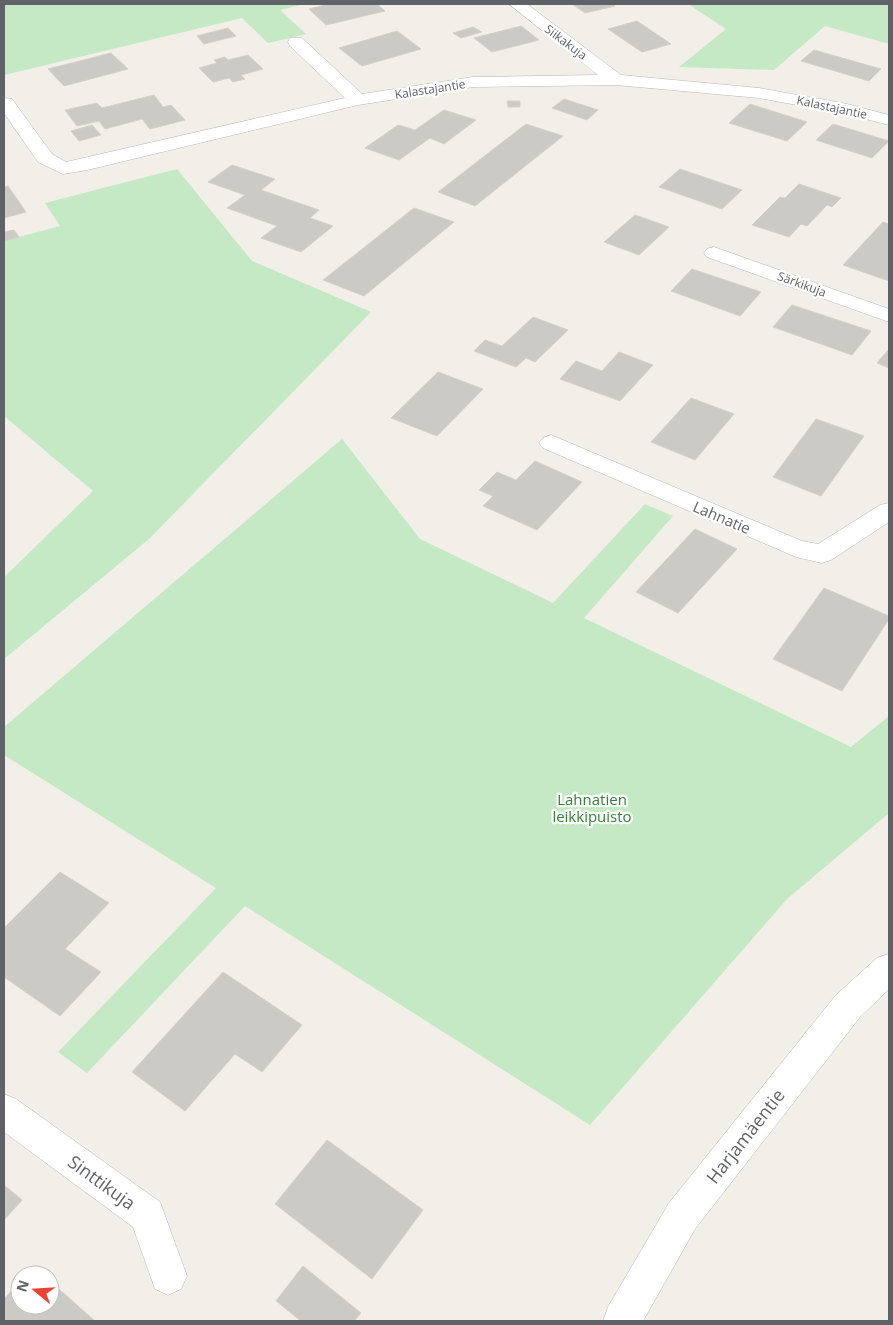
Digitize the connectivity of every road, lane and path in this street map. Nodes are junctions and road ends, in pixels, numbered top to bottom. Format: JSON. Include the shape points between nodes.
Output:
{"nodes":[{"id":1,"x":516,"y":4,"type":"edge"},
{"id":2,"x":296,"y":42,"type":"dead end"},
{"id":3,"x":616,"y":80,"type":"junction"},
{"id":4,"x":358,"y":100,"type":"junction"},
{"id":5,"x":6,"y":103,"type":"dead end"},
{"id":6,"x":889,"y":120,"type":"edge"},
{"id":7,"x":714,"y":253,"type":"dead end"},
{"id":8,"x":889,"y":316,"type":"edge"},
{"id":9,"x":551,"y":443,"type":"dead end"},
{"id":10,"x":889,"y":511,"type":"edge"},
{"id":11,"x":889,"y":968,"type":"edge"},
{"id":12,"x":4,"y":1112,"type":"edge"},
{"id":13,"x":168,"y":1276,"type":"dead end"},
{"id":14,"x":622,"y":1321,"type":"edge"}],
"edges":[{"from":1,"to":3,"type":"street","name":"Siikakuja"},
{"from":2,"to":4,"type":"street"},
{"from":3,"to":4,"type":"street","name":"Kalastajantie","via":[[473,82]]},
{"from":3,"to":6,"type":"street","name":"Kalastajantie","via":[[759,93]]},
{"from":4,"to":5,"type":"street","name":"Kalastajantie","via":[[62,168],[45,158]]},
{"from":7,"to":8,"type":"street","name":"Särkikuja"},
{"from":9,"to":10,"type":"street","name":"Lahnatie","via":[[796,548],[822,554]]},
{"from":11,"to":14,"type":"street","name":"Harjamäentie","via":[[848,1006],[682,1216]]},
{"from":12,"to":13,"type":"street","name":"Sinttikuja","via":[[147,1215]]}]}
